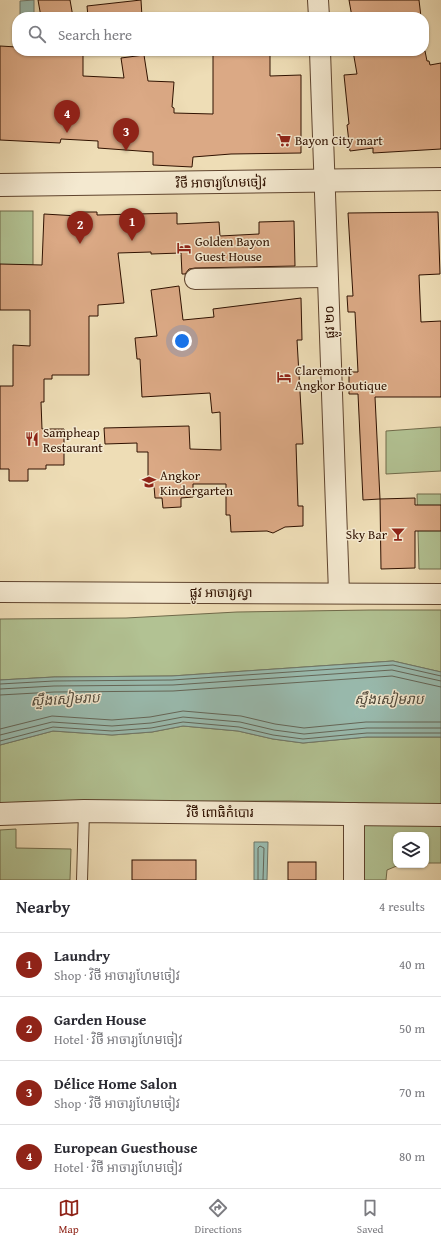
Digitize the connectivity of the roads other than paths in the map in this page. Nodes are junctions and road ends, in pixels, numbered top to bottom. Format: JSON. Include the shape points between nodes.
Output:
{"nodes":[{"id":1,"x":318,"y":0,"type":"edge"},
{"id":2,"x":319,"y":12,"type":"edge"},
{"id":3,"x":320,"y":56,"type":"edge"},
{"id":4,"x":441,"y":179,"type":"edge"},
{"id":5,"x":324,"y":180,"type":"junction"},
{"id":6,"x":0,"y":185,"type":"edge"},
{"id":7,"x":327,"y":277,"type":"junction"},
{"id":8,"x":195,"y":279,"type":"dead end"},
{"id":9,"x":0,"y":592,"type":"edge"},
{"id":10,"x":339,"y":593,"type":"junction"},
{"id":11,"x":441,"y":594,"type":"edge"},
{"id":12,"x":354,"y":813,"type":"junction"},
{"id":13,"x":0,"y":814,"type":"edge"},
{"id":14,"x":441,"y":815,"type":"edge"},
{"id":15,"x":84,"y":821,"type":"junction"},
{"id":16,"x":82,"y":880,"type":"edge"},
{"id":17,"x":354,"y":880,"type":"edge"}],
"edges":[{"from":1,"to":2,"type":"street"},
{"from":3,"to":5,"type":"street","name":"ផ្លូវ ២០"},
{"from":4,"to":5,"type":"street","name":"វិថី អាចារ្យហែមចៀវ"},
{"from":5,"to":6,"type":"street","name":"វិថី អាចារ្យហែមចៀវ"},
{"from":5,"to":7,"type":"street","name":"ផ្លូវ ២០"},
{"from":7,"to":8,"type":"street"},
{"from":7,"to":10,"type":"street","name":"ផ្លូវ ២០"},
{"from":9,"to":10,"type":"street","name":"ផ្លូវ អាចារ្យស្វា"},
{"from":10,"to":11,"type":"street","name":"ផ្លូវ អាចារ្យស្វា"},
{"from":12,"to":14,"type":"street","name":"វិថី ពោធិកំបោរ"},
{"from":12,"to":15,"type":"street","name":"វិថី ពោធិកំបោរ"},
{"from":12,"to":17,"type":"street"},
{"from":13,"to":15,"type":"street","name":"វិថី ពោធិកំបោរ"},
{"from":15,"to":16,"type":"lane"}]}
